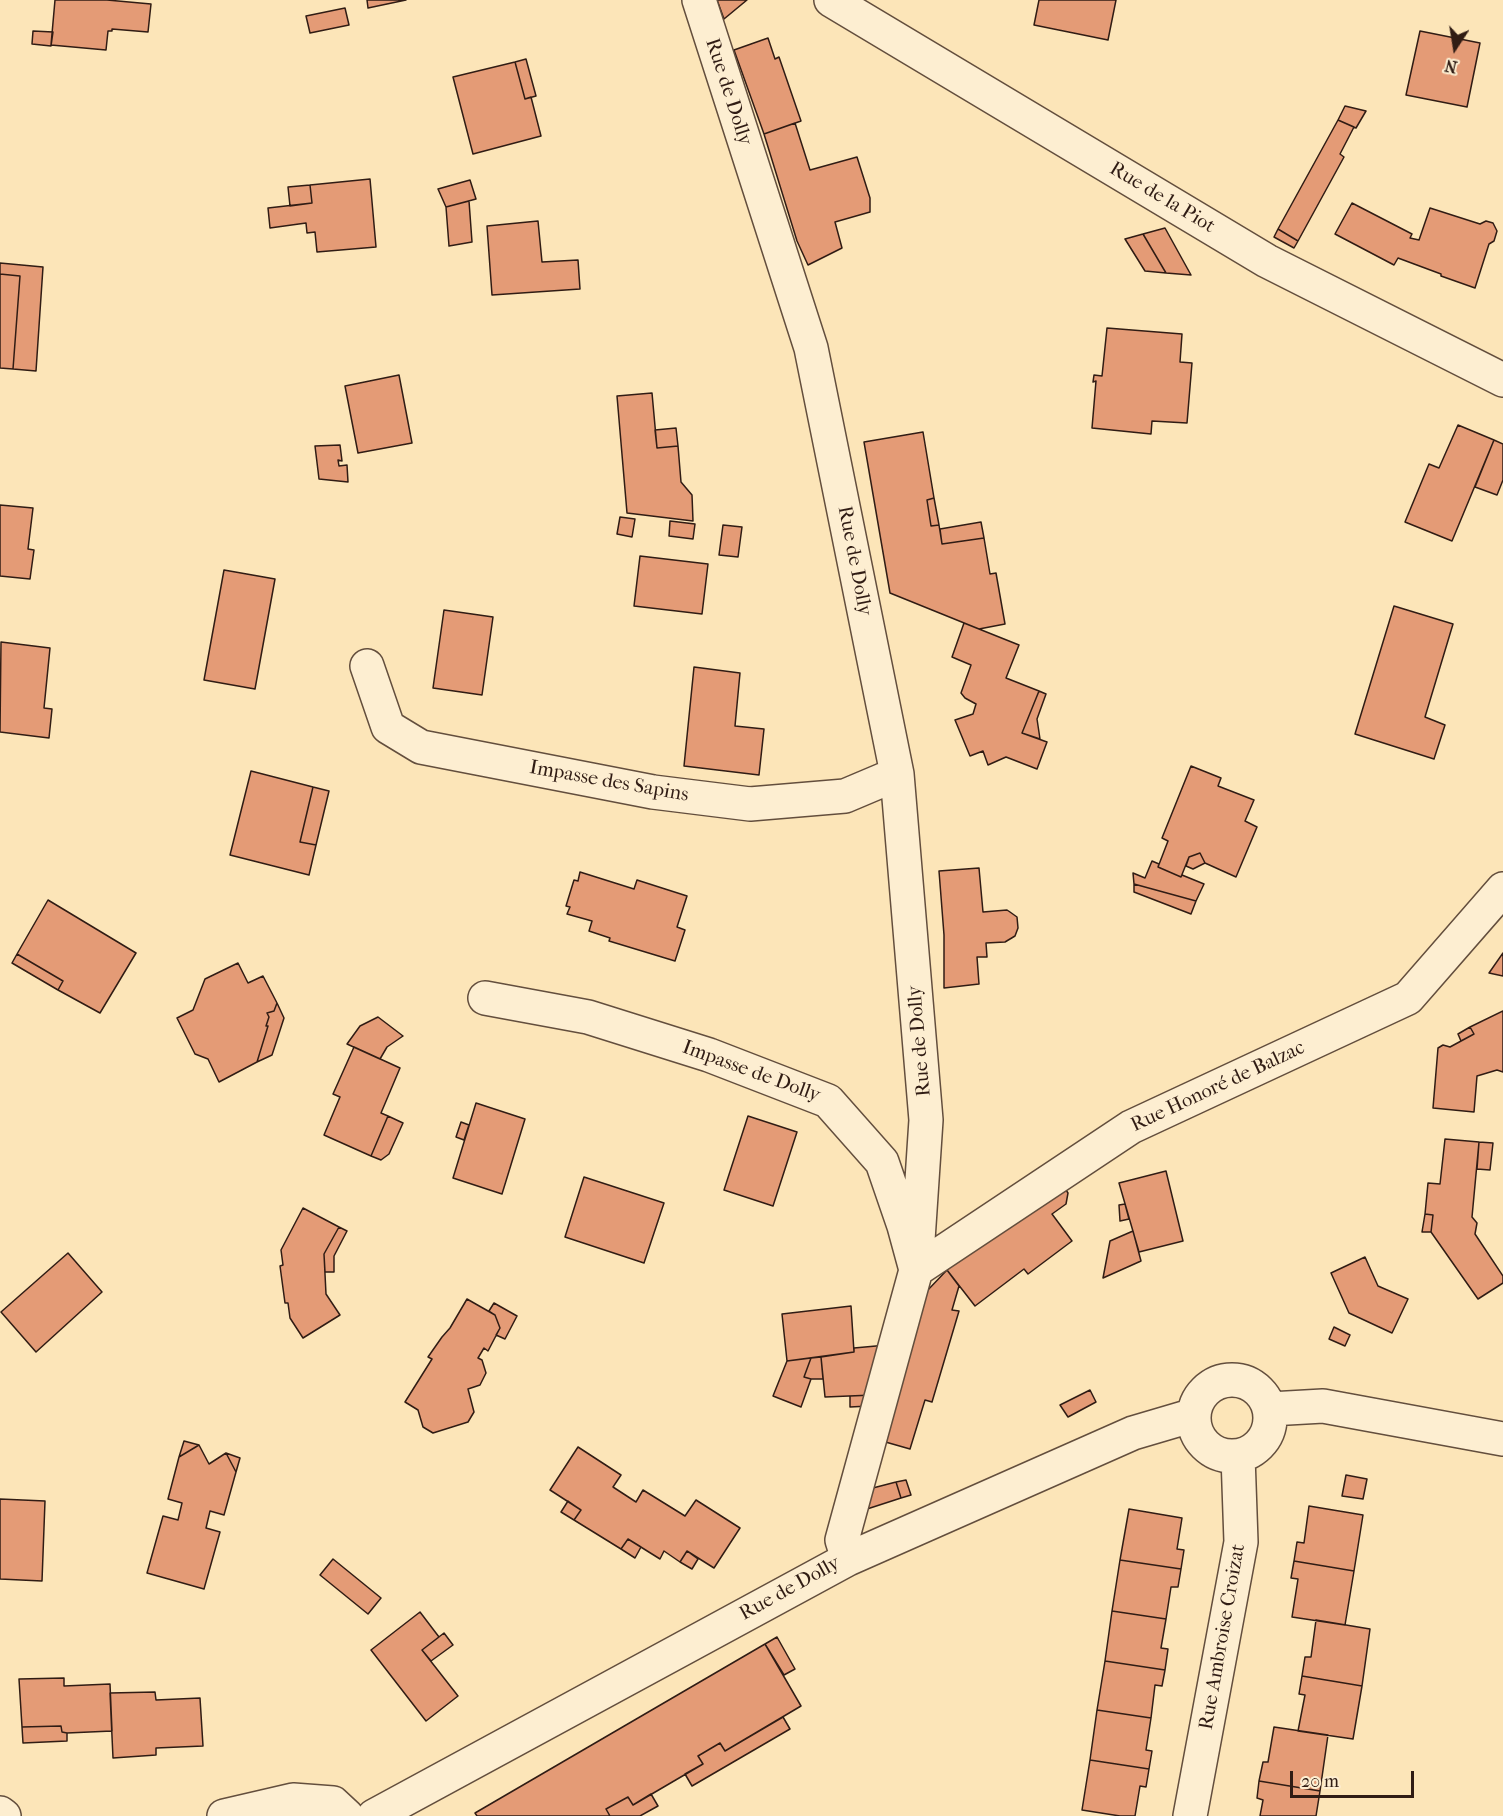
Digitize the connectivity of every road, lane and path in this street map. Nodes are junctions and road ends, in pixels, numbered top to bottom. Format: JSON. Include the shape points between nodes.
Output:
{"nodes":[{"id":1,"x":699,"y":0,"type":"edge"},
{"id":2,"x":831,"y":0,"type":"edge"},
{"id":3,"x":1503,"y":380,"type":"edge"},
{"id":4,"x":366,"y":666,"type":"dead end"},
{"id":5,"x":897,"y":774,"type":"junction"},
{"id":6,"x":1503,"y":889,"type":"edge"},
{"id":7,"x":485,"y":998,"type":"dead end"},
{"id":8,"x":916,"y":1270,"type":"junction"},
{"id":9,"x":1270,"y":1409,"type":"junction"},
{"id":10,"x":1194,"y":1415,"type":"junction"},
{"id":11,"x":1503,"y":1439,"type":"edge"},
{"id":12,"x":1238,"y":1456,"type":"junction"},
{"id":13,"x":848,"y":1559,"type":"junction"},
{"id":14,"x":0,"y":1813,"type":"edge"},
{"id":15,"x":4,"y":1816,"type":"edge"},
{"id":16,"x":224,"y":1816,"type":"edge"},
{"id":17,"x":347,"y":1816,"type":"edge"},
{"id":18,"x":374,"y":1816,"type":"edge"},
{"id":19,"x":1190,"y":1816,"type":"edge"}],
"edges":[{"from":1,"to":5,"type":"street","name":"Rue de Dolly","via":[[811,348]]},
{"from":2,"to":3,"type":"street","name":"Rue de la Piot","via":[[1267,261]]},
{"from":4,"to":5,"type":"street","name":"Impasse des Sapins","via":[[388,727],[421,747],[653,792],[750,804],[845,796]]},
{"from":5,"to":8,"type":"street","name":"Rue de Dolly","via":[[927,1120]]},
{"from":6,"to":8,"type":"street","name":"Rue Honoré de Balzac","via":[[1408,998],[1131,1127]]},
{"from":7,"to":8,"type":"street","name":"Impasse de Dolly","via":[[588,1017],[710,1055],[828,1101],[882,1162]]},
{"from":8,"to":13,"type":"street","name":"Rue de Dolly","via":[[842,1540]]},
{"from":9,"to":10,"type":"street","via":[[1257,1389],[1235,1380],[1212,1385],[1203,1393]]},
{"from":9,"to":11,"type":"street","via":[[1323,1406]]},
{"from":9,"to":12,"type":"street","via":[[1271,1421],[1261,1444]]},
{"from":10,"to":12,"type":"street","via":[[1198,1437],[1206,1446],[1215,1453]]},
{"from":10,"to":13,"type":"street","via":[[1133,1433]]},
{"from":12,"to":19,"type":"street","name":"Rue Ambroise Croizat","via":[[1241,1542]]},
{"from":13,"to":18,"type":"street","name":"Rue de Dolly"},
{"from":14,"to":15,"type":"street"},
{"from":16,"to":17,"type":"street","via":[[292,1800],[333,1803]]}]}
